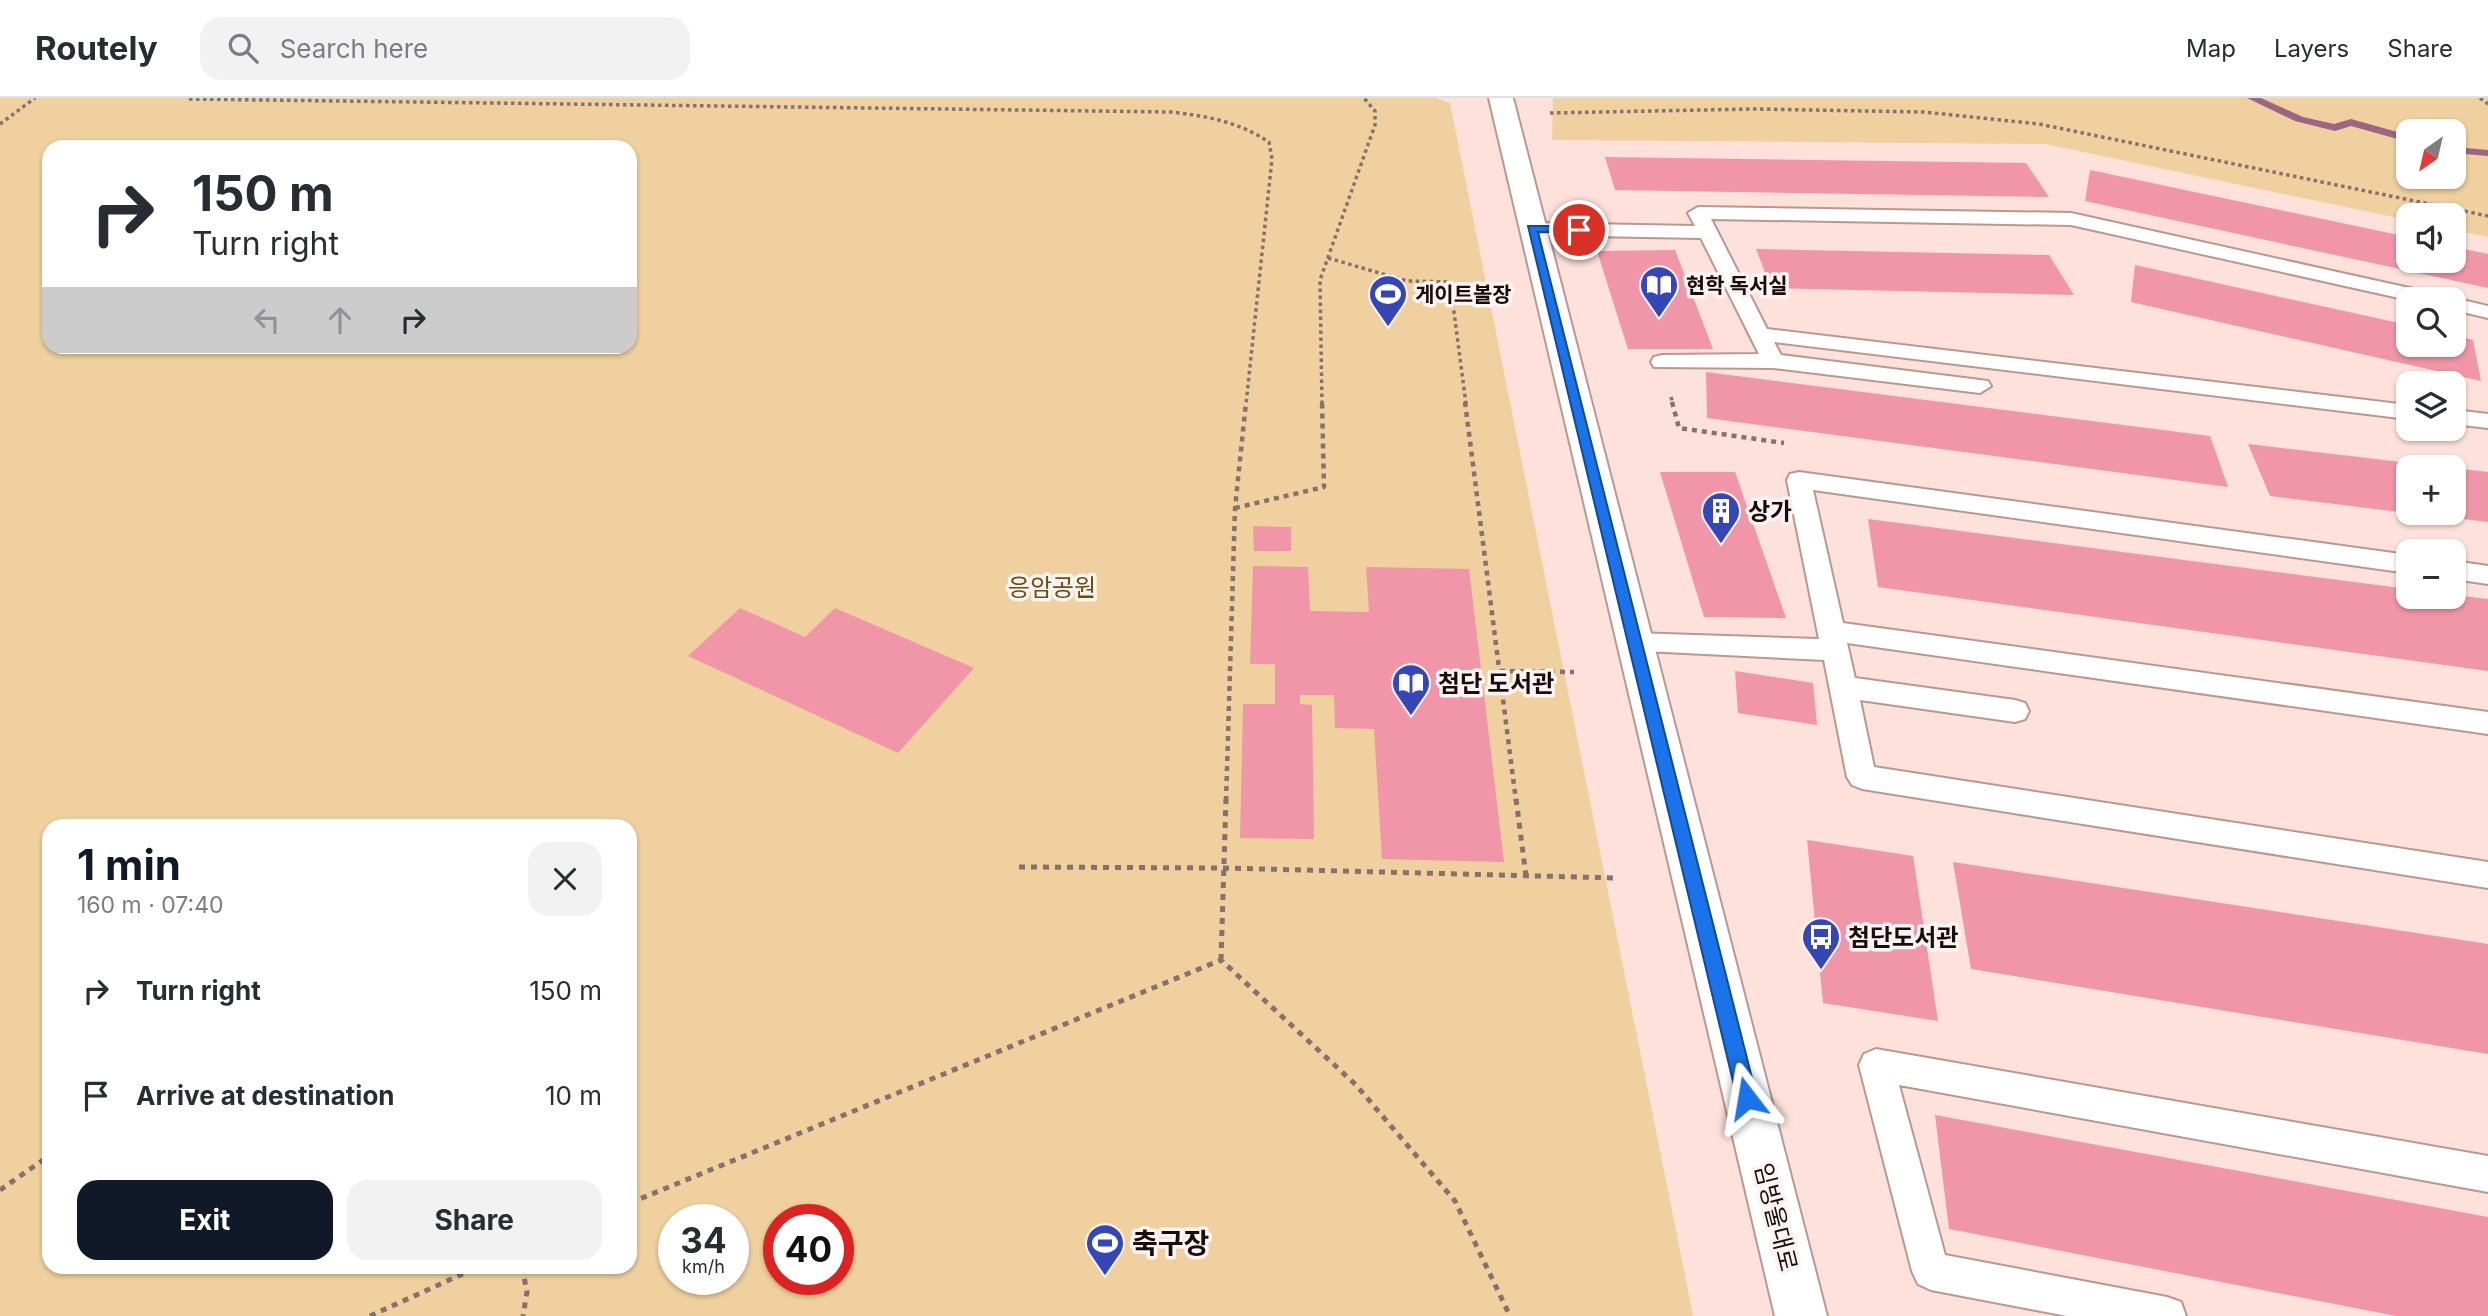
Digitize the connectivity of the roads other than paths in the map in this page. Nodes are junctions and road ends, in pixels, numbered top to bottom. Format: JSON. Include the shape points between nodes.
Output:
{"nodes":[{"id":1,"x":1501,"y":98,"type":"edge"},
{"id":2,"x":1532,"y":229,"type":"junction"},
{"id":3,"x":1708,"y":232,"type":"junction"},
{"id":4,"x":2396,"y":291,"type":"edge"},
{"id":5,"x":2466,"y":307,"type":"edge"},
{"id":6,"x":2488,"y":312,"type":"edge"},
{"id":7,"x":1759,"y":334,"type":"junction"},
{"id":8,"x":1773,"y":361,"type":"junction"},
{"id":9,"x":1662,"y":362,"type":"dead end"},
{"id":10,"x":1980,"y":386,"type":"dead end"},
{"id":11,"x":2396,"y":411,"type":"edge"},
{"id":12,"x":2466,"y":418,"type":"edge"},
{"id":13,"x":2488,"y":421,"type":"edge"},
{"id":14,"x":2396,"y":562,"type":"edge"},
{"id":15,"x":2466,"y":572,"type":"edge"},
{"id":16,"x":2488,"y":575,"type":"edge"},
{"id":17,"x":1833,"y":640,"type":"junction"},
{"id":18,"x":1634,"y":643,"type":"junction"},
{"id":19,"x":1843,"y":687,"type":"junction"},
{"id":20,"x":2015,"y":711,"type":"dead end"},
{"id":21,"x":2488,"y":723,"type":"edge"},
{"id":22,"x":2488,"y":875,"type":"edge"},
{"id":23,"x":2488,"y":1174,"type":"edge"},
{"id":24,"x":2058,"y":1305,"type":"edge"},
{"id":25,"x":1801,"y":1316,"type":"edge"},
{"id":26,"x":2167,"y":1316,"type":"edge"}],
"edges":[{"from":1,"to":2,"type":"street","name":"임방울대로"},
{"from":2,"to":3,"type":"lane"},
{"from":2,"to":18,"type":"street","name":"임방울대로"},
{"from":3,"to":4,"type":"lane","via":[[1698,213],[2071,219]]},
{"from":3,"to":7,"type":"lane"},
{"from":5,"to":6,"type":"lane"},
{"from":7,"to":8,"type":"lane"},
{"from":7,"to":11,"type":"lane"},
{"from":8,"to":9,"type":"lane"},
{"from":8,"to":10,"type":"lane"},
{"from":12,"to":13,"type":"lane"},
{"from":14,"to":17,"type":"lane","via":[[1799,480]]},
{"from":15,"to":16,"type":"lane"},
{"from":17,"to":18,"type":"lane"},
{"from":17,"to":19,"type":"lane"},
{"from":17,"to":21,"type":"lane"},
{"from":18,"to":25,"type":"street","name":"임방울대로"},
{"from":19,"to":20,"type":"lane"},
{"from":19,"to":22,"type":"lane","via":[[1862,777]]},
{"from":23,"to":24,"type":"lane","via":[[1875,1065],[1931,1271]]},
{"from":24,"to":26,"type":"lane"}]}
